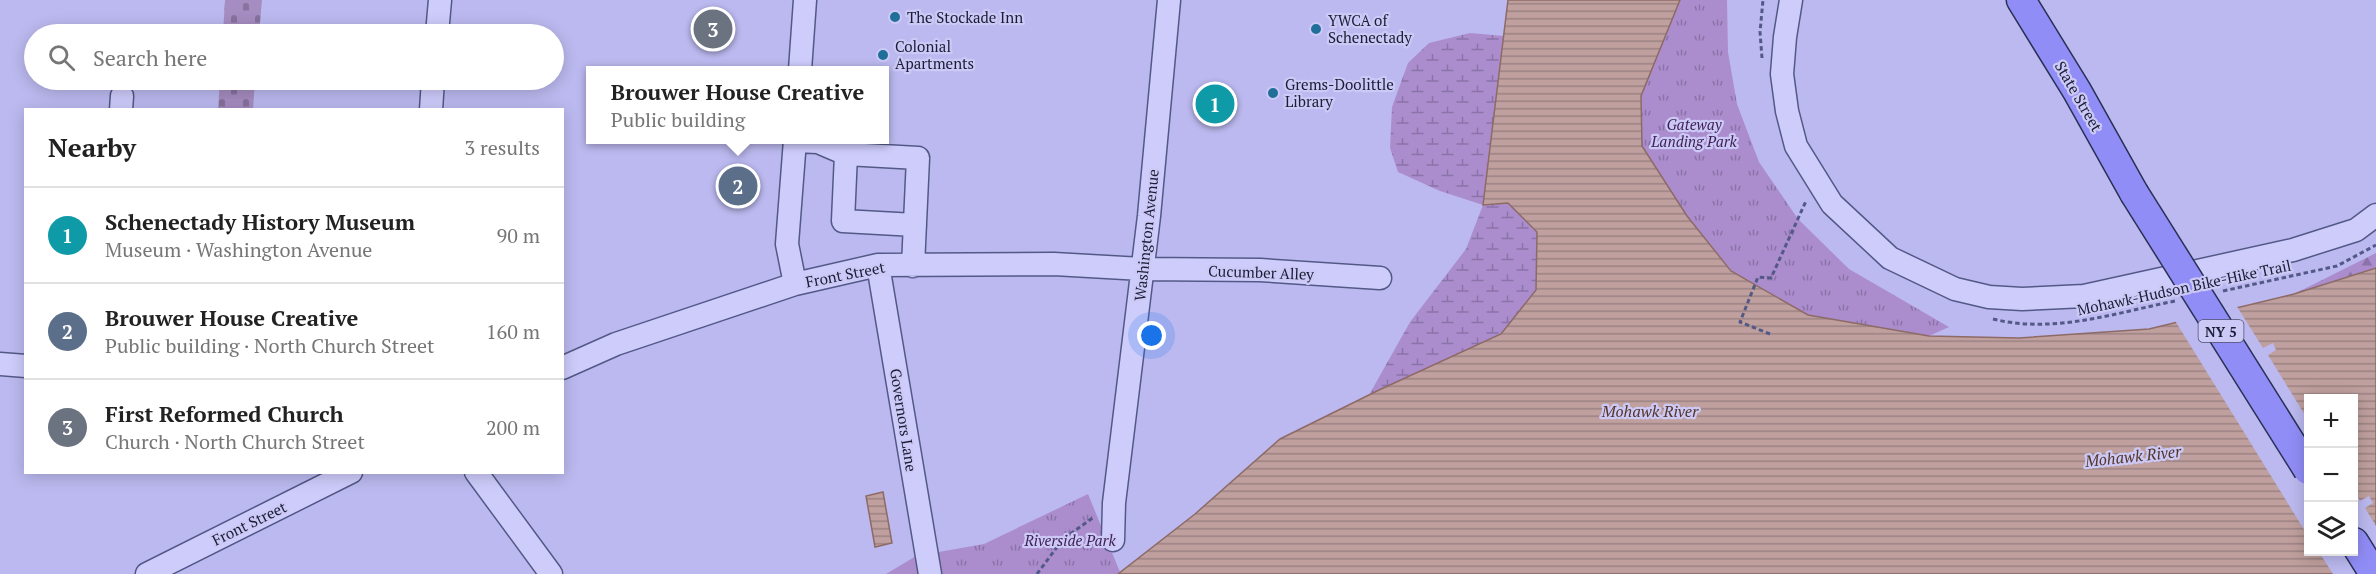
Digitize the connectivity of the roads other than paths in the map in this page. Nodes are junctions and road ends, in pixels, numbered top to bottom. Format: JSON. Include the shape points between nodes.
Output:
{"nodes":[{"id":1,"x":440,"y":0,"type":"edge"},
{"id":2,"x":805,"y":0,"type":"edge"},
{"id":3,"x":1169,"y":0,"type":"edge"},
{"id":4,"x":1791,"y":0,"type":"edge"},
{"id":5,"x":2024,"y":3,"type":"edge"},
{"id":6,"x":438,"y":24,"type":"edge"},
{"id":7,"x":800,"y":66,"type":"edge"},
{"id":8,"x":432,"y":90,"type":"edge"},
{"id":9,"x":431,"y":108,"type":"edge"},
{"id":10,"x":794,"y":144,"type":"edge"},
{"id":11,"x":823,"y":144,"type":"edge"},
{"id":12,"x":846,"y":154,"type":"junction"},
{"id":13,"x":2376,"y":215,"type":"edge"},
{"id":14,"x":915,"y":225,"type":"junction"},
{"id":15,"x":878,"y":265,"type":"junction"},
{"id":16,"x":912,"y":266,"type":"junction"},
{"id":17,"x":1142,"y":269,"type":"junction"},
{"id":18,"x":1380,"y":278,"type":"dead end"},
{"id":19,"x":795,"y":284,"type":"junction"},
{"id":20,"x":0,"y":364,"type":"edge"},
{"id":21,"x":24,"y":366,"type":"edge"},
{"id":22,"x":564,"y":367,"type":"edge"},
{"id":23,"x":2304,"y":464,"type":"edge"},
{"id":24,"x":347,"y":474,"type":"edge"},
{"id":25,"x":478,"y":474,"type":"edge"},
{"id":26,"x":1113,"y":540,"type":"dead end"},
{"id":27,"x":2358,"y":548,"type":"edge"},
{"id":28,"x":147,"y":574,"type":"edge"},
{"id":29,"x":551,"y":574,"type":"edge"},
{"id":30,"x":930,"y":574,"type":"edge"},
{"id":31,"x":2374,"y":574,"type":"edge"}],
"edges":[{"from":1,"to":6,"type":"street"},
{"from":2,"to":7,"type":"street"},
{"from":3,"to":17,"type":"street","name":"Washington Avenue"},
{"from":4,"to":13,"type":"street","via":[[1782,74],[1796,146],[1832,204],[1890,258],[1955,289],[2022,299],[2084,296],[2293,249],[2356,230]]},
{"from":5,"to":23,"type":"main road","name":"State Street","number":"NY 5","bridge":true,"via":[[2134,193]]},
{"from":8,"to":9,"type":"street"},
{"from":10,"to":19,"type":"street","via":[[787,244]]},
{"from":11,"to":12,"type":"street"},
{"from":12,"to":14,"type":"street","via":[[918,158]]},
{"from":12,"to":14,"type":"street","via":[[843,221]]},
{"from":14,"to":16,"type":"street"},
{"from":15,"to":16,"type":"street","name":"Front Street"},
{"from":15,"to":19,"type":"street","name":"Front Street"},
{"from":15,"to":30,"type":"street","name":"Governors Lane"},
{"from":16,"to":17,"type":"street","name":"Front Street","via":[[1054,264]]},
{"from":17,"to":18,"type":"street","name":"Cucumber Alley","via":[[1260,270]]},
{"from":17,"to":26,"type":"street","name":"Washington Avenue"},
{"from":19,"to":22,"type":"street","name":"Front Street","via":[[616,344]]},
{"from":20,"to":21,"type":"street"},
{"from":24,"to":28,"type":"street","name":"Front Street"},
{"from":25,"to":29,"type":"street"},
{"from":27,"to":31,"type":"main road"}]}
